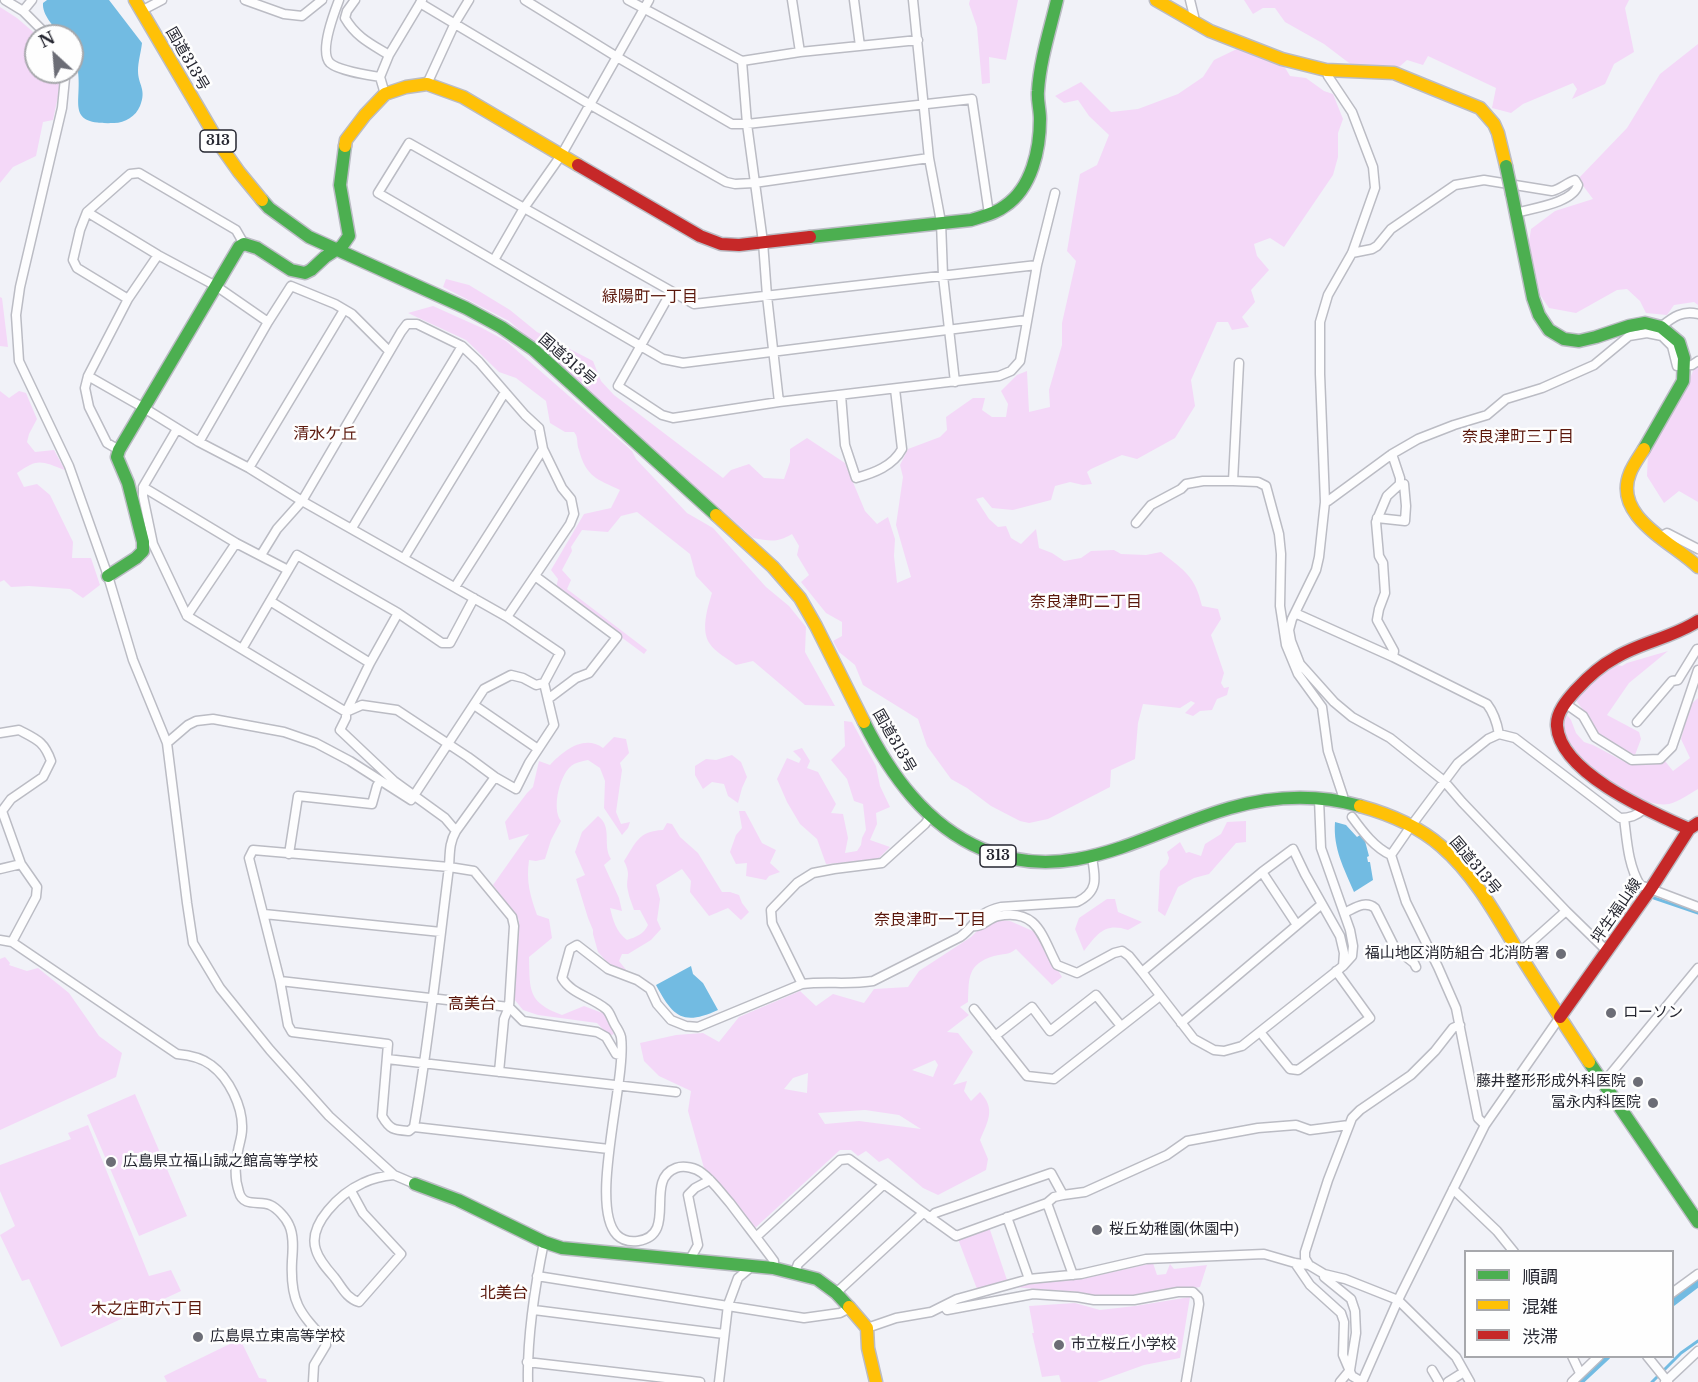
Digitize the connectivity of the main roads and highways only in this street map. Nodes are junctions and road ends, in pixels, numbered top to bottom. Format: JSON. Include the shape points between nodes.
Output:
{"nodes":[{"id":1,"x":1057,"y":0,"type":"edge"},
{"id":2,"x":1156,"y":0,"type":"edge"},
{"id":3,"x":138,"y":5,"type":"edge"},
{"id":4,"x":336,"y":251,"type":"junction"},
{"id":5,"x":1698,"y":567,"type":"edge"},
{"id":6,"x":108,"y":576,"type":"road end"},
{"id":7,"x":1698,"y":621,"type":"edge"},
{"id":8,"x":1694,"y":826,"type":"edge"},
{"id":9,"x":1560,"y":1017,"type":"junction"},
{"id":10,"x":415,"y":1184,"type":"road end"},
{"id":11,"x":1698,"y":1222,"type":"edge"},
{"id":12,"x":876,"y":1382,"type":"edge"}],
"edges":[{"from":1,"to":4,"type":"main road","via":[[1038,91],[1038,146],[1032,171],[1010,202],[995,212],[971,219],[721,244],[700,236],[464,97],[428,84],[385,94],[346,140],[340,185],[349,236]]},
{"from":2,"to":5,"type":"main road","bridge":true,"via":[[1210,31],[1282,59],[1326,70],[1394,73],[1480,108],[1498,133],[1536,308],[1548,329],[1559,337],[1583,340],[1648,323],[1662,326],[1683,350],[1683,381],[1629,475],[1627,488],[1629,501],[1643,523]]},
{"from":3,"to":4,"type":"main road","name":"国道313号","number":"313","via":[[218,140],[256,193],[283,219]]},
{"from":4,"to":6,"type":"main road","via":[[310,271],[298,273],[255,247],[239,247],[119,450],[117,457],[128,483],[143,551]]},
{"from":4,"to":9,"type":"main road","name":"国道313号","number":"313","via":[[466,308],[517,337],[773,567],[812,618],[884,760],[913,800],[951,833],[1010,860],[1049,864],[1092,858],[1222,810],[1252,803],[1319,799],[1373,808],[1441,846],[1495,913]]},
{"from":7,"to":8,"type":"main road","via":[[1688,629],[1627,650],[1610,661],[1582,683],[1560,713],[1557,726],[1566,750],[1607,786],[1644,809]]},
{"from":8,"to":9,"type":"main road","name":"坪生福山線"},
{"from":9,"to":11,"type":"main road","name":"国道313号","number":"313"},
{"from":10,"to":12,"type":"main road","via":[[562,1248],[773,1268],[817,1279],[836,1293],[867,1328]]}]}
